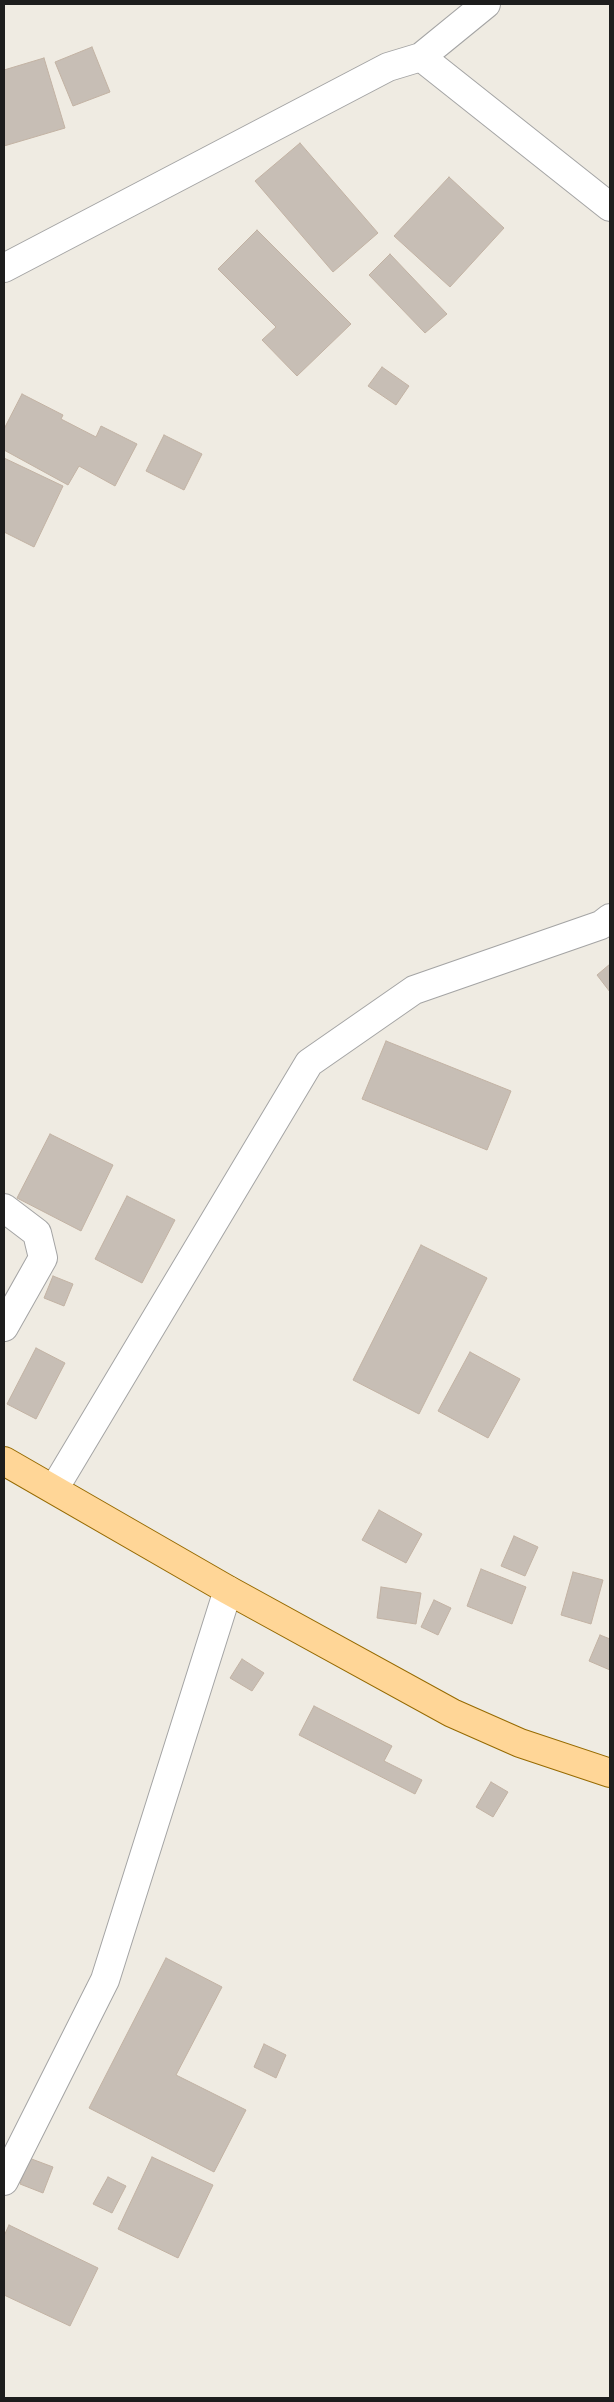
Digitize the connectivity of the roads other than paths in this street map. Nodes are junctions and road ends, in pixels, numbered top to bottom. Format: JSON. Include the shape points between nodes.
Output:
{"nodes":[{"id":1,"x":486,"y":4,"type":"edge"},
{"id":2,"x":421,"y":57,"type":"junction"},
{"id":3,"x":610,"y":207,"type":"edge"},
{"id":4,"x":4,"y":268,"type":"edge"},
{"id":5,"x":610,"y":918,"type":"edge"},
{"id":6,"x":4,"y":1208,"type":"edge"},
{"id":7,"x":4,"y":1327,"type":"edge"},
{"id":8,"x":4,"y":1461,"type":"edge"},
{"id":9,"x":54,"y":1488,"type":"junction"},
{"id":10,"x":228,"y":1590,"type":"junction"},
{"id":11,"x":610,"y":1773,"type":"edge"},
{"id":12,"x":4,"y":2180,"type":"edge"}],
"edges":[{"from":1,"to":2,"type":"street"},
{"from":2,"to":3,"type":"street"},
{"from":2,"to":4,"type":"street","via":[[388,67]]},
{"from":5,"to":9,"type":"street","via":[[601,925],[414,990],[309,1063]]},
{"from":6,"to":7,"type":"street","via":[[37,1233],[43,1258]]},
{"from":8,"to":9,"type":"main road"},
{"from":9,"to":10,"type":"main road"},
{"from":10,"to":11,"type":"main road","via":[[452,1713],[520,1743]]},
{"from":10,"to":12,"type":"street","via":[[105,1980]]}]}
